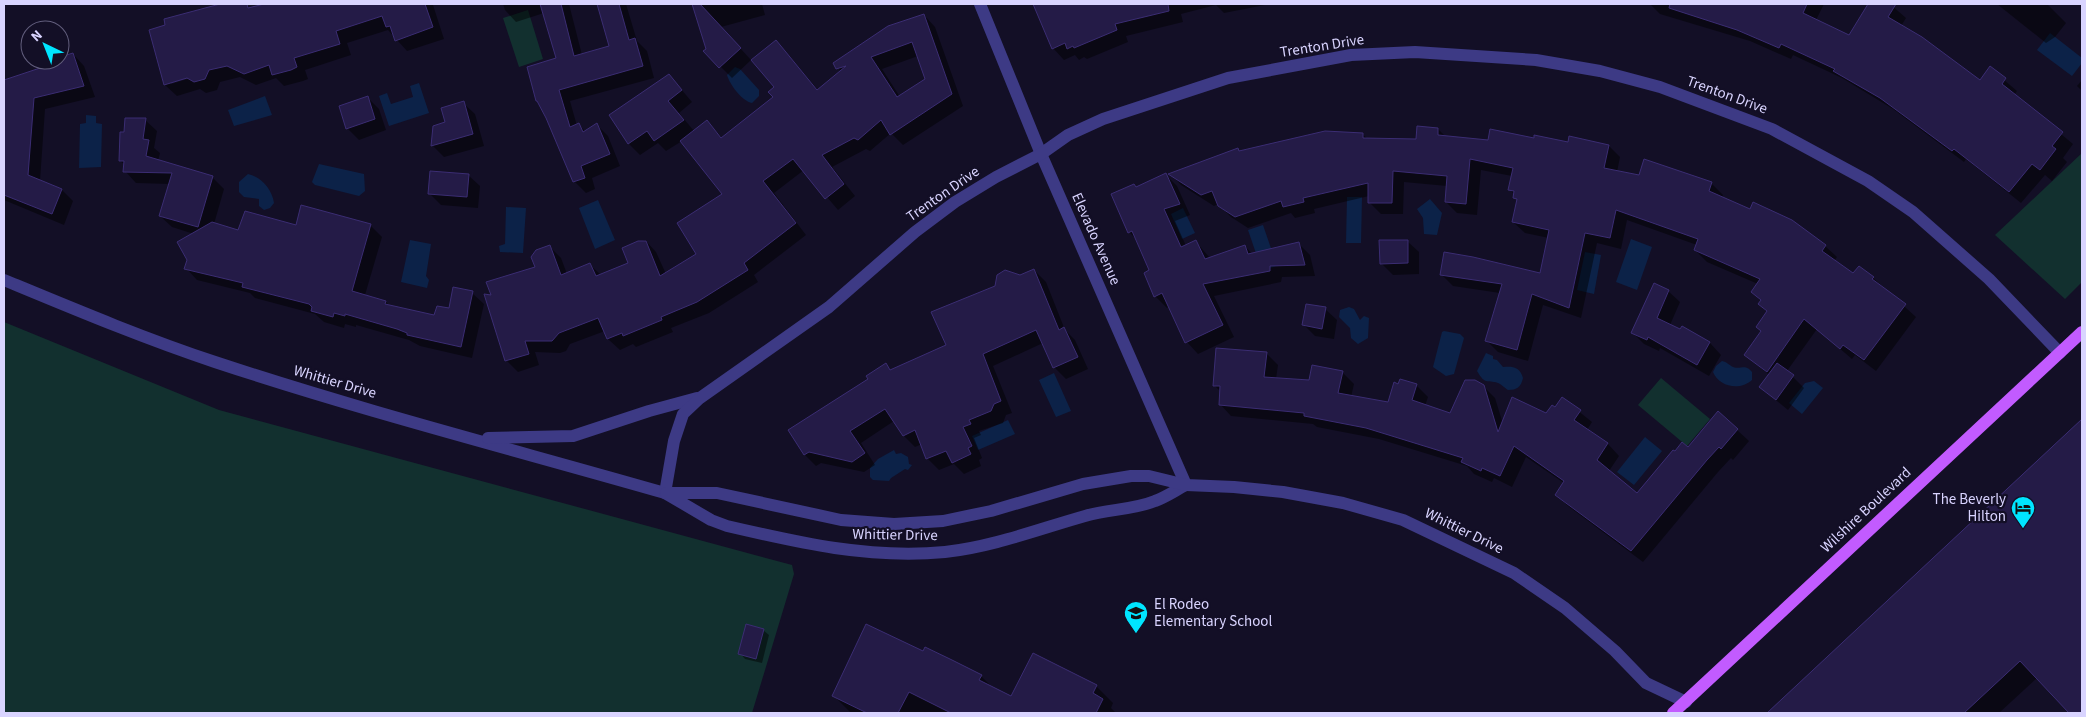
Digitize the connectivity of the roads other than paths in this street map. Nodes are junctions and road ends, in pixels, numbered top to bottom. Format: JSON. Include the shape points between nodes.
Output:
{"nodes":[{"id":1,"x":980,"y":4,"type":"edge"},
{"id":2,"x":1041,"y":154,"type":"junction"},
{"id":3,"x":4,"y":280,"type":"edge"},
{"id":4,"x":2082,"y":332,"type":"edge"},
{"id":5,"x":2060,"y":352,"type":"junction"},
{"id":6,"x":700,"y":398,"type":"junction"},
{"id":7,"x":474,"y":439,"type":"junction"},
{"id":8,"x":1186,"y":485,"type":"junction"},
{"id":9,"x":665,"y":493,"type":"junction"},
{"id":10,"x":1686,"y":702,"type":"junction"},
{"id":11,"x":1673,"y":713,"type":"edge"}],
"edges":[{"from":1,"to":2,"type":"street","name":"Elevado Avenue"},
{"from":2,"to":5,"type":"street","name":"Trenton Drive","via":[[1068,135],[1103,119],[1228,78],[1351,55],[1424,53],[1536,60],[1600,71],[1660,87],[1772,129],[1868,181],[1954,246]]},
{"from":2,"to":6,"type":"street","name":"Trenton Drive","via":[[955,202],[915,232],[829,307]]},
{"from":2,"to":8,"type":"street","name":"Elevado Avenue"},
{"from":3,"to":7,"type":"street","name":"Whittier Drive","via":[[214,362]]},
{"from":4,"to":5,"type":"main road","name":"Wilshire Boulevard"},
{"from":5,"to":10,"type":"main road","name":"Wilshire Boulevard"},
{"from":6,"to":7,"type":"street","via":[[573,436]]},
{"from":6,"to":9,"type":"street","name":"Trenton Drive","via":[[683,414],[674,442]]},
{"from":7,"to":9,"type":"street","name":"Whittier Drive"},
{"from":8,"to":9,"type":"street","name":"Whittier Drive","via":[[1149,476],[1127,477],[1083,484],[953,519],[894,524],[841,520],[717,494]]},
{"from":8,"to":9,"type":"street","name":"Whittier Drive","via":[[1156,501],[1090,514],[997,542],[946,552],[895,554],[836,550],[726,526]]},
{"from":8,"to":10,"type":"street","name":"Whittier Drive","via":[[1283,492],[1343,503],[1403,520],[1514,573],[1565,608],[1646,683]]},
{"from":10,"to":11,"type":"main road","name":"Wilshire Boulevard"}]}
